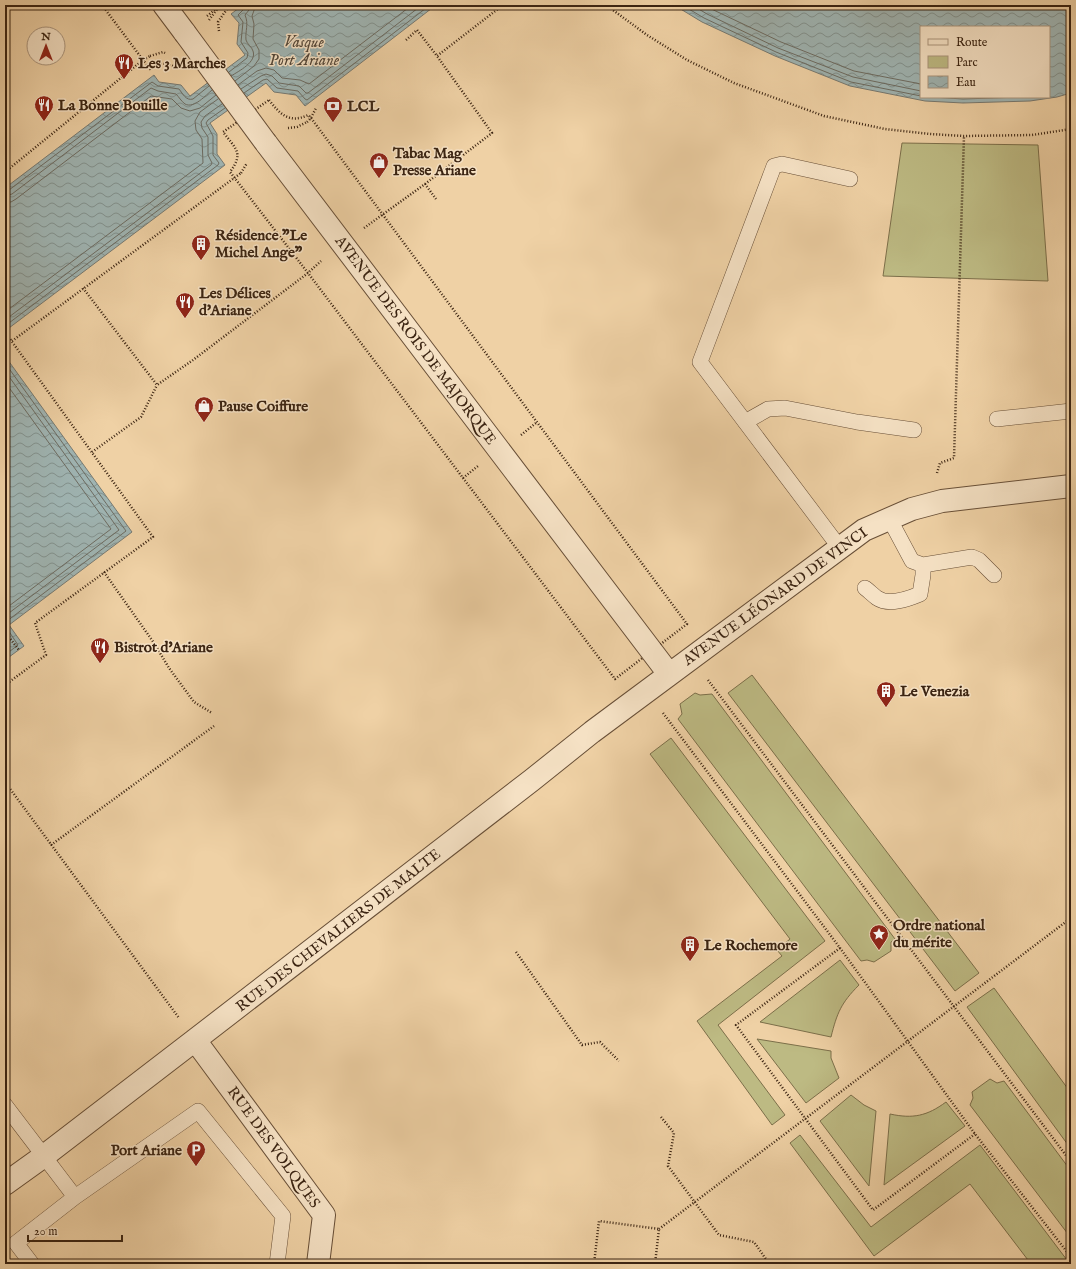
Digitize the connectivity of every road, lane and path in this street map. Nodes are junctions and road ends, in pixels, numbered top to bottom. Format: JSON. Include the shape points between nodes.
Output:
{"nodes":[{"id":1,"x":102,"y":5,"type":"edge"},
{"id":2,"x":164,"y":5,"type":"edge"},
{"id":3,"x":221,"y":5,"type":"edge"},
{"id":4,"x":503,"y":5,"type":"edge"},
{"id":5,"x":606,"y":5,"type":"edge"},
{"id":6,"x":218,"y":8,"type":"dead end"},
{"id":7,"x":406,"y":40,"type":"dead end"},
{"id":8,"x":150,"y":56,"type":"dead end"},
{"id":9,"x":437,"y":56,"type":"junction"},
{"id":10,"x":143,"y":60,"type":"junction"},
{"id":11,"x":316,"y":108,"type":"dead end"},
{"id":12,"x":311,"y":118,"type":"junction"},
{"id":13,"x":307,"y":122,"type":"dead end"},
{"id":14,"x":1071,"y":129,"type":"edge"},
{"id":15,"x":964,"y":136,"type":"junction"},
{"id":16,"x":5,"y":172,"type":"edge"},
{"id":17,"x":241,"y":173,"type":"dead end"},
{"id":18,"x":234,"y":178,"type":"junction"},
{"id":19,"x":850,"y":179,"type":"dead end"},
{"id":20,"x":425,"y":184,"type":"junction"},
{"id":21,"x":436,"y":199,"type":"dead end"},
{"id":22,"x":382,"y":215,"type":"junction"},
{"id":23,"x":342,"y":244,"type":"junction"},
{"id":24,"x":308,"y":273,"type":"junction"},
{"id":25,"x":83,"y":288,"type":"junction"},
{"id":26,"x":5,"y":332,"type":"edge"},
{"id":27,"x":12,"y":341,"type":"junction"},
{"id":28,"x":157,"y":385,"type":"junction"},
{"id":29,"x":1071,"y":411,"type":"edge"},
{"id":30,"x":997,"y":418,"type":"dead end"},
{"id":31,"x":745,"y":422,"type":"junction"},
{"id":32,"x":914,"y":430,"type":"dead end"},
{"id":33,"x":92,"y":452,"type":"junction"},
{"id":34,"x":1071,"y":486,"type":"edge"},
{"id":35,"x":942,"y":501,"type":"junction"},
{"id":36,"x":889,"y":518,"type":"junction"},
{"id":37,"x":840,"y":548,"type":"junction"},
{"id":38,"x":923,"y":566,"type":"junction"},
{"id":39,"x":104,"y":572,"type":"junction"},
{"id":40,"x":994,"y":575,"type":"dead end"},
{"id":41,"x":865,"y":588,"type":"dead end"},
{"id":42,"x":687,"y":624,"type":"dead end"},
{"id":43,"x":5,"y":632,"type":"edge"},
{"id":44,"x":19,"y":650,"type":"dead end"},
{"id":45,"x":669,"y":674,"type":"junction"},
{"id":46,"x":614,"y":679,"type":"dead end"},
{"id":47,"x":708,"y":680,"type":"dead end"},
{"id":48,"x":5,"y":685,"type":"edge"},
{"id":49,"x":669,"y":708,"type":"dead end"},
{"id":50,"x":212,"y":713,"type":"dead end"},
{"id":51,"x":214,"y":726,"type":"dead end"},
{"id":52,"x":5,"y":782,"type":"edge"},
{"id":53,"x":51,"y":845,"type":"junction"},
{"id":54,"x":1071,"y":918,"type":"edge"},
{"id":55,"x":840,"y":948,"type":"junction"},
{"id":56,"x":516,"y":952,"type":"dead end"},
{"id":57,"x":954,"y":1006,"type":"junction"},
{"id":58,"x":195,"y":1040,"type":"junction"},
{"id":59,"x":907,"y":1040,"type":"junction"},
{"id":60,"x":619,"y":1061,"type":"dead end"},
{"id":61,"x":5,"y":1105,"type":"edge"},
{"id":62,"x":661,"y":1117,"type":"dead end"},
{"id":63,"x":804,"y":1118,"type":"junction"},
{"id":64,"x":975,"y":1134,"type":"junction"},
{"id":65,"x":44,"y":1156,"type":"junction"},
{"id":66,"x":1071,"y":1162,"type":"edge"},
{"id":67,"x":5,"y":1184,"type":"edge"},
{"id":68,"x":75,"y":1197,"type":"junction"},
{"id":69,"x":694,"y":1202,"type":"junction"},
{"id":70,"x":659,"y":1229,"type":"junction"},
{"id":71,"x":1071,"y":1257,"type":"edge"},
{"id":72,"x":768,"y":1262,"type":"dead end"},
{"id":73,"x":32,"y":1264,"type":"edge"},
{"id":74,"x":277,"y":1264,"type":"edge"},
{"id":75,"x":318,"y":1264,"type":"edge"},
{"id":76,"x":594,"y":1264,"type":"edge"},
{"id":77,"x":655,"y":1264,"type":"edge"}],
"edges":[{"from":1,"to":10,"type":"path"},
{"from":2,"to":23,"type":"street","name":"AVENUE DES ROIS DE MAJORQUE","bridge":true},
{"from":3,"to":6,"type":"path"},
{"from":4,"to":9,"type":"path"},
{"from":5,"to":15,"type":"path","via":[[687,60],[734,83],[778,100],[824,116],[885,129]]},
{"from":7,"to":9,"type":"path","via":[[417,30]]},
{"from":8,"to":10,"type":"path"},
{"from":9,"to":20,"type":"path","via":[[492,133]]},
{"from":10,"to":16,"type":"path"},
{"from":11,"to":12,"type":"path"},
{"from":12,"to":13,"type":"path"},
{"from":12,"to":22,"type":"path"},
{"from":14,"to":15,"type":"path","via":[[1032,135]]},
{"from":15,"to":35,"type":"path","via":[[954,458],[940,463],[936,476]]},
{"from":17,"to":18,"type":"path"},
{"from":18,"to":24,"type":"path"},
{"from":18,"to":25,"type":"path"},
{"from":19,"to":31,"type":"lane","via":[[782,164],[774,166],[700,362]]},
{"from":20,"to":21,"type":"path"},
{"from":20,"to":22,"type":"path"},
{"from":22,"to":23,"type":"path"},
{"from":22,"to":42,"type":"path"},
{"from":23,"to":24,"type":"path"},
{"from":23,"to":45,"type":"street","name":"AVENUE DES ROIS DE MAJORQUE"},
{"from":24,"to":28,"type":"path"},
{"from":24,"to":46,"type":"path"},
{"from":25,"to":27,"type":"path"},
{"from":25,"to":28,"type":"path"},
{"from":26,"to":27,"type":"path"},
{"from":27,"to":33,"type":"path"},
{"from":28,"to":33,"type":"path","via":[[141,417]]},
{"from":29,"to":30,"type":"lane"},
{"from":31,"to":32,"type":"lane","via":[[768,409],[785,408]]},
{"from":31,"to":37,"type":"lane"},
{"from":33,"to":39,"type":"path","via":[[153,537]]},
{"from":34,"to":35,"type":"street","name":"AVENUE LÉONARD DE VINCI"},
{"from":35,"to":36,"type":"street","name":"AVENUE LÉONARD DE VINCI"},
{"from":36,"to":37,"type":"street","name":"AVENUE LÉONARD DE VINCI","via":[[864,530]]},
{"from":36,"to":38,"type":"lane","via":[[912,561]]},
{"from":37,"to":45,"type":"street","name":"AVENUE LÉONARD DE VINCI"},
{"from":38,"to":40,"type":"lane","via":[[972,557],[979,560]]},
{"from":38,"to":41,"type":"lane","via":[[920,594],[903,601],[878,599]]},
{"from":39,"to":48,"type":"path","via":[[35,623],[46,655]]},
{"from":39,"to":50,"type":"path","via":[[154,643],[168,668],[194,702]]},
{"from":43,"to":44,"type":"path"},
{"from":45,"to":58,"type":"street","name":"RUE DES CHEVALIERS DE MALTE"},
{"from":47,"to":57,"type":"path"},
{"from":49,"to":55,"type":"path","via":[[662,712]]},
{"from":51,"to":53,"type":"path"},
{"from":52,"to":53,"type":"path"},
{"from":53,"to":58,"type":"path"},
{"from":54,"to":57,"type":"path"},
{"from":55,"to":59,"type":"path"},
{"from":55,"to":63,"type":"path","via":[[736,1025]]},
{"from":56,"to":60,"type":"path","via":[[582,1045],[600,1042]]},
{"from":57,"to":59,"type":"path"},
{"from":57,"to":66,"type":"path"},
{"from":58,"to":65,"type":"street","name":"RUE DES CHEVALIERS DE MALTE"},
{"from":58,"to":75,"type":"street","name":"RUE DES VOLQUES","via":[[324,1215]]},
{"from":59,"to":63,"type":"path"},
{"from":59,"to":64,"type":"path"},
{"from":61,"to":65,"type":"lane"},
{"from":62,"to":69,"type":"path","via":[[674,1133],[668,1166]]},
{"from":63,"to":64,"type":"path","via":[[873,1210]]},
{"from":63,"to":69,"type":"path"},
{"from":64,"to":71,"type":"path"},
{"from":65,"to":67,"type":"street","name":"RUE DES CHEVALIERS DE MALTE"},
{"from":65,"to":68,"type":"lane"},
{"from":68,"to":73,"type":"lane","via":[[16,1243]]},
{"from":68,"to":74,"type":"lane","via":[[198,1111],[283,1216]]},
{"from":69,"to":70,"type":"path"},
{"from":69,"to":72,"type":"path","via":[[719,1235],[754,1242]]},
{"from":70,"to":76,"type":"path","via":[[599,1221]]},
{"from":70,"to":77,"type":"path"}]}
